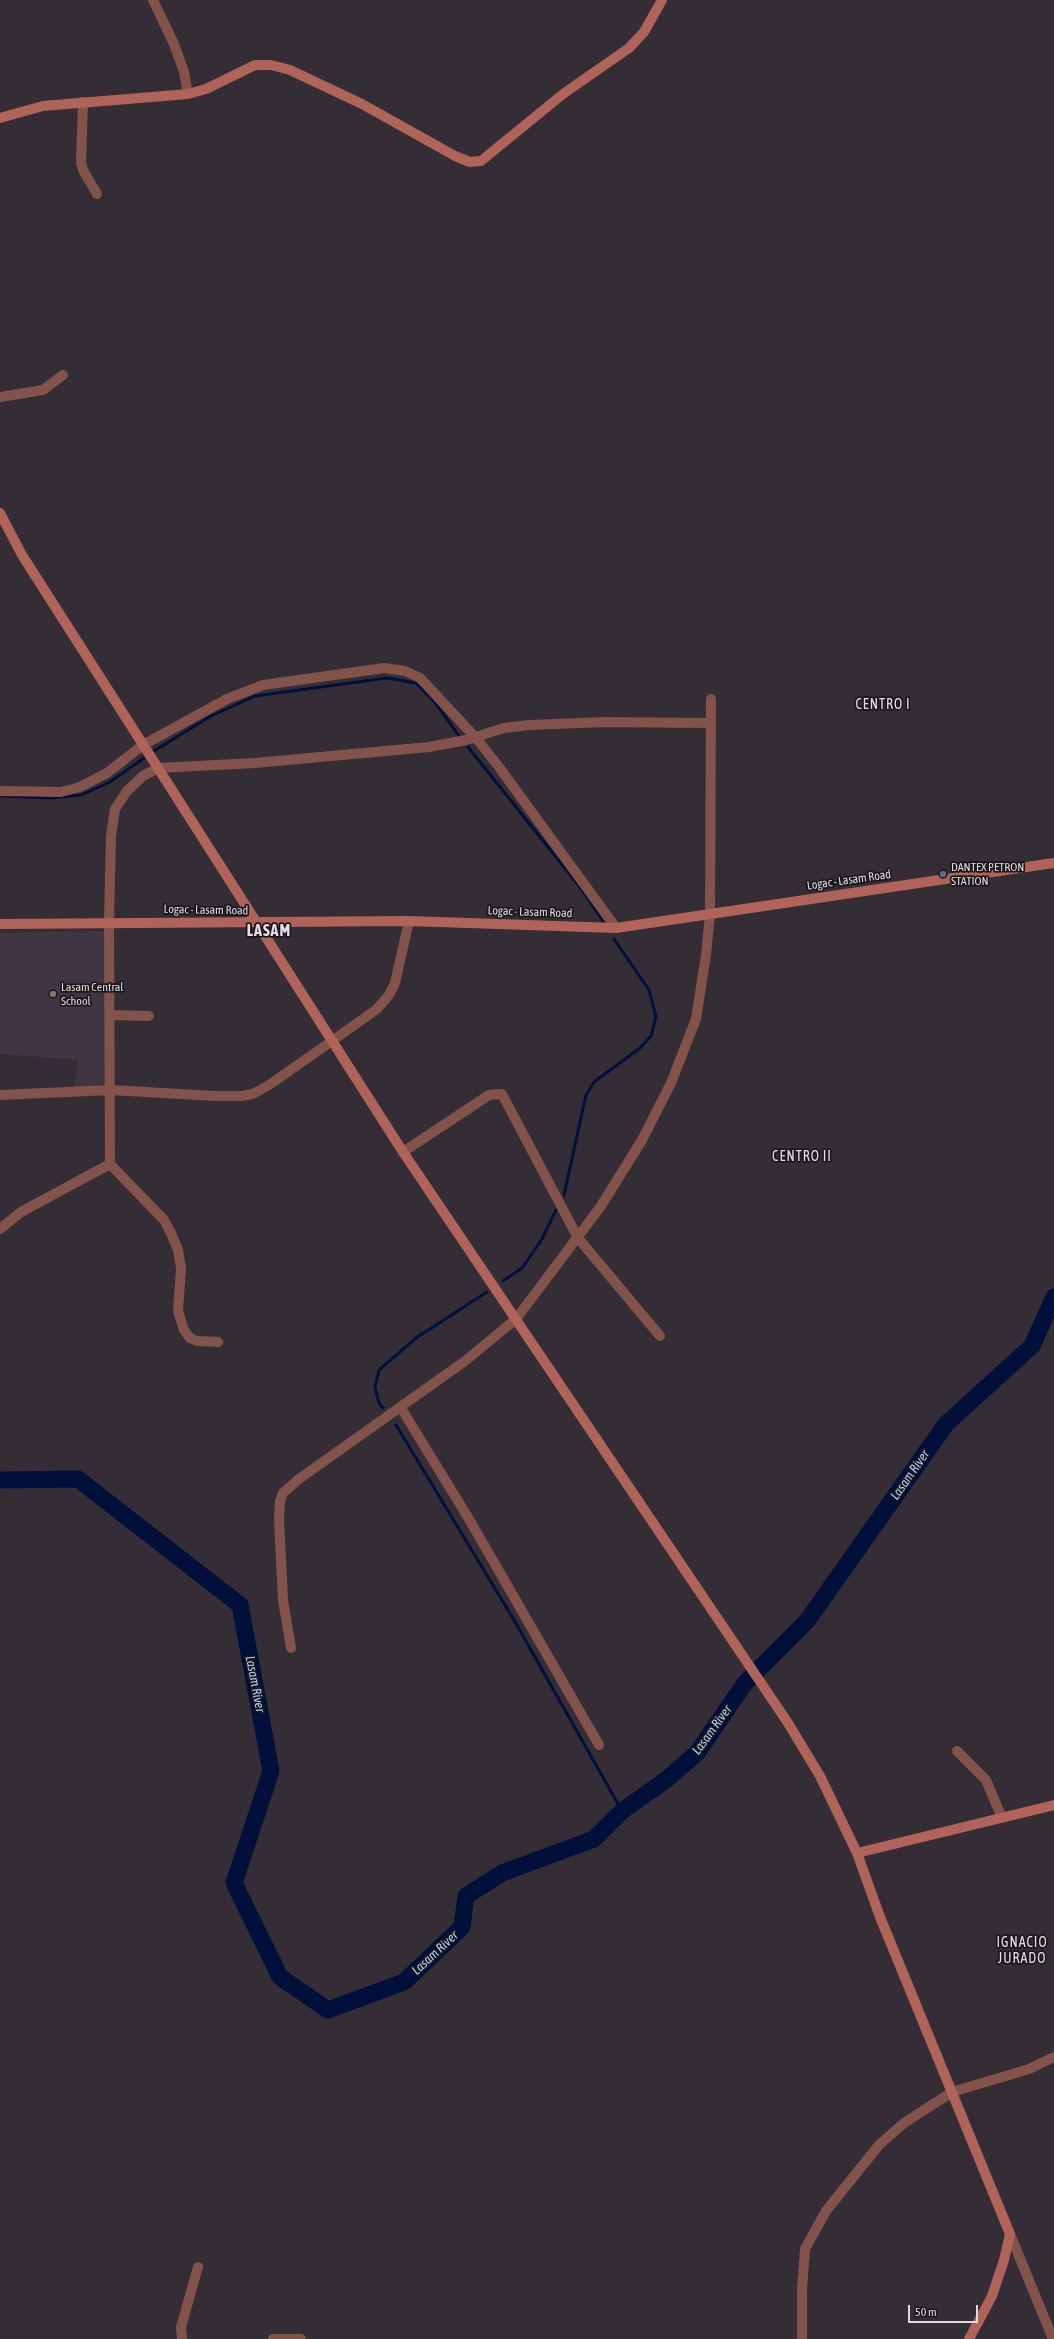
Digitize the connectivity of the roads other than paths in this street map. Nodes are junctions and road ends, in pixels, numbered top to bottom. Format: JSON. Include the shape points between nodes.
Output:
{"nodes":[{"id":1,"x":153,"y":0,"type":"edge"},
{"id":2,"x":662,"y":0,"type":"edge"},
{"id":3,"x":188,"y":94,"type":"junction"},
{"id":4,"x":83,"y":102,"type":"junction"},
{"id":5,"x":0,"y":118,"type":"edge"},
{"id":6,"x":97,"y":194,"type":"dead end"},
{"id":7,"x":63,"y":375,"type":"dead end"},
{"id":8,"x":0,"y":397,"type":"edge"},
{"id":9,"x":0,"y":513,"type":"edge"},
{"id":10,"x":711,"y":699,"type":"dead end"},
{"id":11,"x":710,"y":723,"type":"junction"},
{"id":12,"x":476,"y":738,"type":"junction"},
{"id":13,"x":143,"y":745,"type":"junction"},
{"id":14,"x":158,"y":768,"type":"junction"},
{"id":15,"x":0,"y":791,"type":"edge"},
{"id":16,"x":1054,"y":863,"type":"edge"},
{"id":17,"x":710,"y":914,"type":"junction"},
{"id":18,"x":409,"y":921,"type":"junction"},
{"id":19,"x":109,"y":922,"type":"junction"},
{"id":20,"x":0,"y":924,"type":"edge"},
{"id":21,"x":258,"y":924,"type":"junction"},
{"id":22,"x":616,"y":928,"type":"junction"},
{"id":23,"x":110,"y":1015,"type":"junction"},
{"id":24,"x":149,"y":1016,"type":"dead end"},
{"id":25,"x":332,"y":1041,"type":"junction"},
{"id":26,"x":111,"y":1090,"type":"junction"},
{"id":27,"x":0,"y":1095,"type":"edge"},
{"id":28,"x":403,"y":1152,"type":"junction"},
{"id":29,"x":110,"y":1164,"type":"junction"},
{"id":30,"x":0,"y":1229,"type":"edge"},
{"id":31,"x":578,"y":1238,"type":"junction"},
{"id":32,"x":516,"y":1319,"type":"junction"},
{"id":33,"x":660,"y":1336,"type":"dead end"},
{"id":34,"x":218,"y":1342,"type":"dead end"},
{"id":35,"x":401,"y":1408,"type":"junction"},
{"id":36,"x":291,"y":1648,"type":"dead end"},
{"id":37,"x":599,"y":1745,"type":"dead end"},
{"id":38,"x":957,"y":1751,"type":"dead end"},
{"id":39,"x":1054,"y":1805,"type":"edge"},
{"id":40,"x":1002,"y":1818,"type":"junction"},
{"id":41,"x":857,"y":1853,"type":"junction"},
{"id":42,"x":1054,"y":2057,"type":"edge"},
{"id":43,"x":952,"y":2092,"type":"junction"},
{"id":44,"x":1010,"y":2234,"type":"junction"},
{"id":45,"x":198,"y":2267,"type":"dead end"},
{"id":46,"x":182,"y":2339,"type":"edge"},
{"id":47,"x":273,"y":2339,"type":"edge"},
{"id":48,"x":301,"y":2339,"type":"edge"},
{"id":49,"x":802,"y":2339,"type":"edge"},
{"id":50,"x":970,"y":2339,"type":"edge"},
{"id":51,"x":1053,"y":2339,"type":"edge"}],
"edges":[{"from":1,"to":3,"type":"street","via":[[174,44],[184,72]]},
{"from":2,"to":3,"type":"street","via":[[644,32],[629,48],[563,94],[481,161],[470,162],[455,156],[362,104],[290,70],[271,65],[255,66],[206,89]]},
{"from":3,"to":4,"type":"street","via":[[153,99]]},
{"from":4,"to":5,"type":"street","via":[[43,106]]},
{"from":4,"to":6,"type":"street","via":[[81,163]]},
{"from":7,"to":8,"type":"street","via":[[43,390]]},
{"from":9,"to":13,"type":"street","via":[[22,555]]},
{"from":10,"to":11,"type":"street"},
{"from":11,"to":12,"type":"street","via":[[604,722],[529,725],[504,728]]},
{"from":11,"to":17,"type":"street"},
{"from":12,"to":13,"type":"street","via":[[420,678],[406,671],[384,668],[263,685],[227,699]]},
{"from":12,"to":14,"type":"street","via":[[429,747],[255,763]]},
{"from":12,"to":22,"type":"street"},
{"from":13,"to":14,"type":"street"},
{"from":13,"to":15,"type":"street","via":[[107,773],[80,787],[61,792]]},
{"from":14,"to":19,"type":"street","via":[[143,776],[127,791],[115,808],[111,836]]},
{"from":14,"to":21,"type":"street"},
{"from":16,"to":17,"type":"street","name":"Logac - Lasam Road"},
{"from":17,"to":22,"type":"street","name":"Logac - Lasam Road"},
{"from":17,"to":31,"type":"street","via":[[696,1019],[671,1083],[642,1140]]},
{"from":18,"to":21,"type":"street","name":"Logac - Lasam Road"},
{"from":18,"to":22,"type":"street","name":"Logac - Lasam Road"},
{"from":18,"to":25,"type":"street","via":[[395,983],[389,996],[376,1009]]},
{"from":19,"to":20,"type":"street","name":"Logac - Lasam Road"},
{"from":19,"to":21,"type":"street","name":"Logac - Lasam Road"},
{"from":19,"to":23,"type":"street"},
{"from":21,"to":25,"type":"street"},
{"from":23,"to":24,"type":"street"},
{"from":23,"to":26,"type":"street"},
{"from":25,"to":26,"type":"street","via":[[253,1094],[215,1096]]},
{"from":25,"to":28,"type":"street"},
{"from":26,"to":27,"type":"street","via":[[44,1091]]},
{"from":26,"to":29,"type":"street"},
{"from":28,"to":31,"type":"street","via":[[490,1095],[502,1094]]},
{"from":28,"to":32,"type":"street"},
{"from":29,"to":30,"type":"street","via":[[21,1212]]},
{"from":29,"to":34,"type":"street","via":[[164,1220],[171,1233],[178,1250],[181,1268],[178,1310],[184,1330],[190,1338],[197,1341]]},
{"from":31,"to":32,"type":"street"},
{"from":31,"to":33,"type":"street"},
{"from":32,"to":35,"type":"street","via":[[465,1361]]},
{"from":32,"to":41,"type":"street","via":[[788,1723],[820,1776]]},
{"from":35,"to":36,"type":"street","via":[[299,1479],[283,1494],[279,1519],[283,1600]]},
{"from":35,"to":37,"type":"street","via":[[469,1519]]},
{"from":38,"to":40,"type":"street","via":[[986,1780]]},
{"from":39,"to":40,"type":"street"},
{"from":40,"to":41,"type":"street"},
{"from":41,"to":43,"type":"street","via":[[880,1917]]},
{"from":42,"to":43,"type":"street","via":[[1029,2069]]},
{"from":43,"to":44,"type":"street"},
{"from":43,"to":49,"type":"street","via":[[904,2123],[879,2145],[826,2211],[812,2235],[803,2263]]},
{"from":44,"to":50,"type":"street","via":[[992,2296]]},
{"from":44,"to":51,"type":"street"},
{"from":45,"to":46,"type":"street","via":[[181,2327]]},
{"from":47,"to":48,"type":"street"}]}
